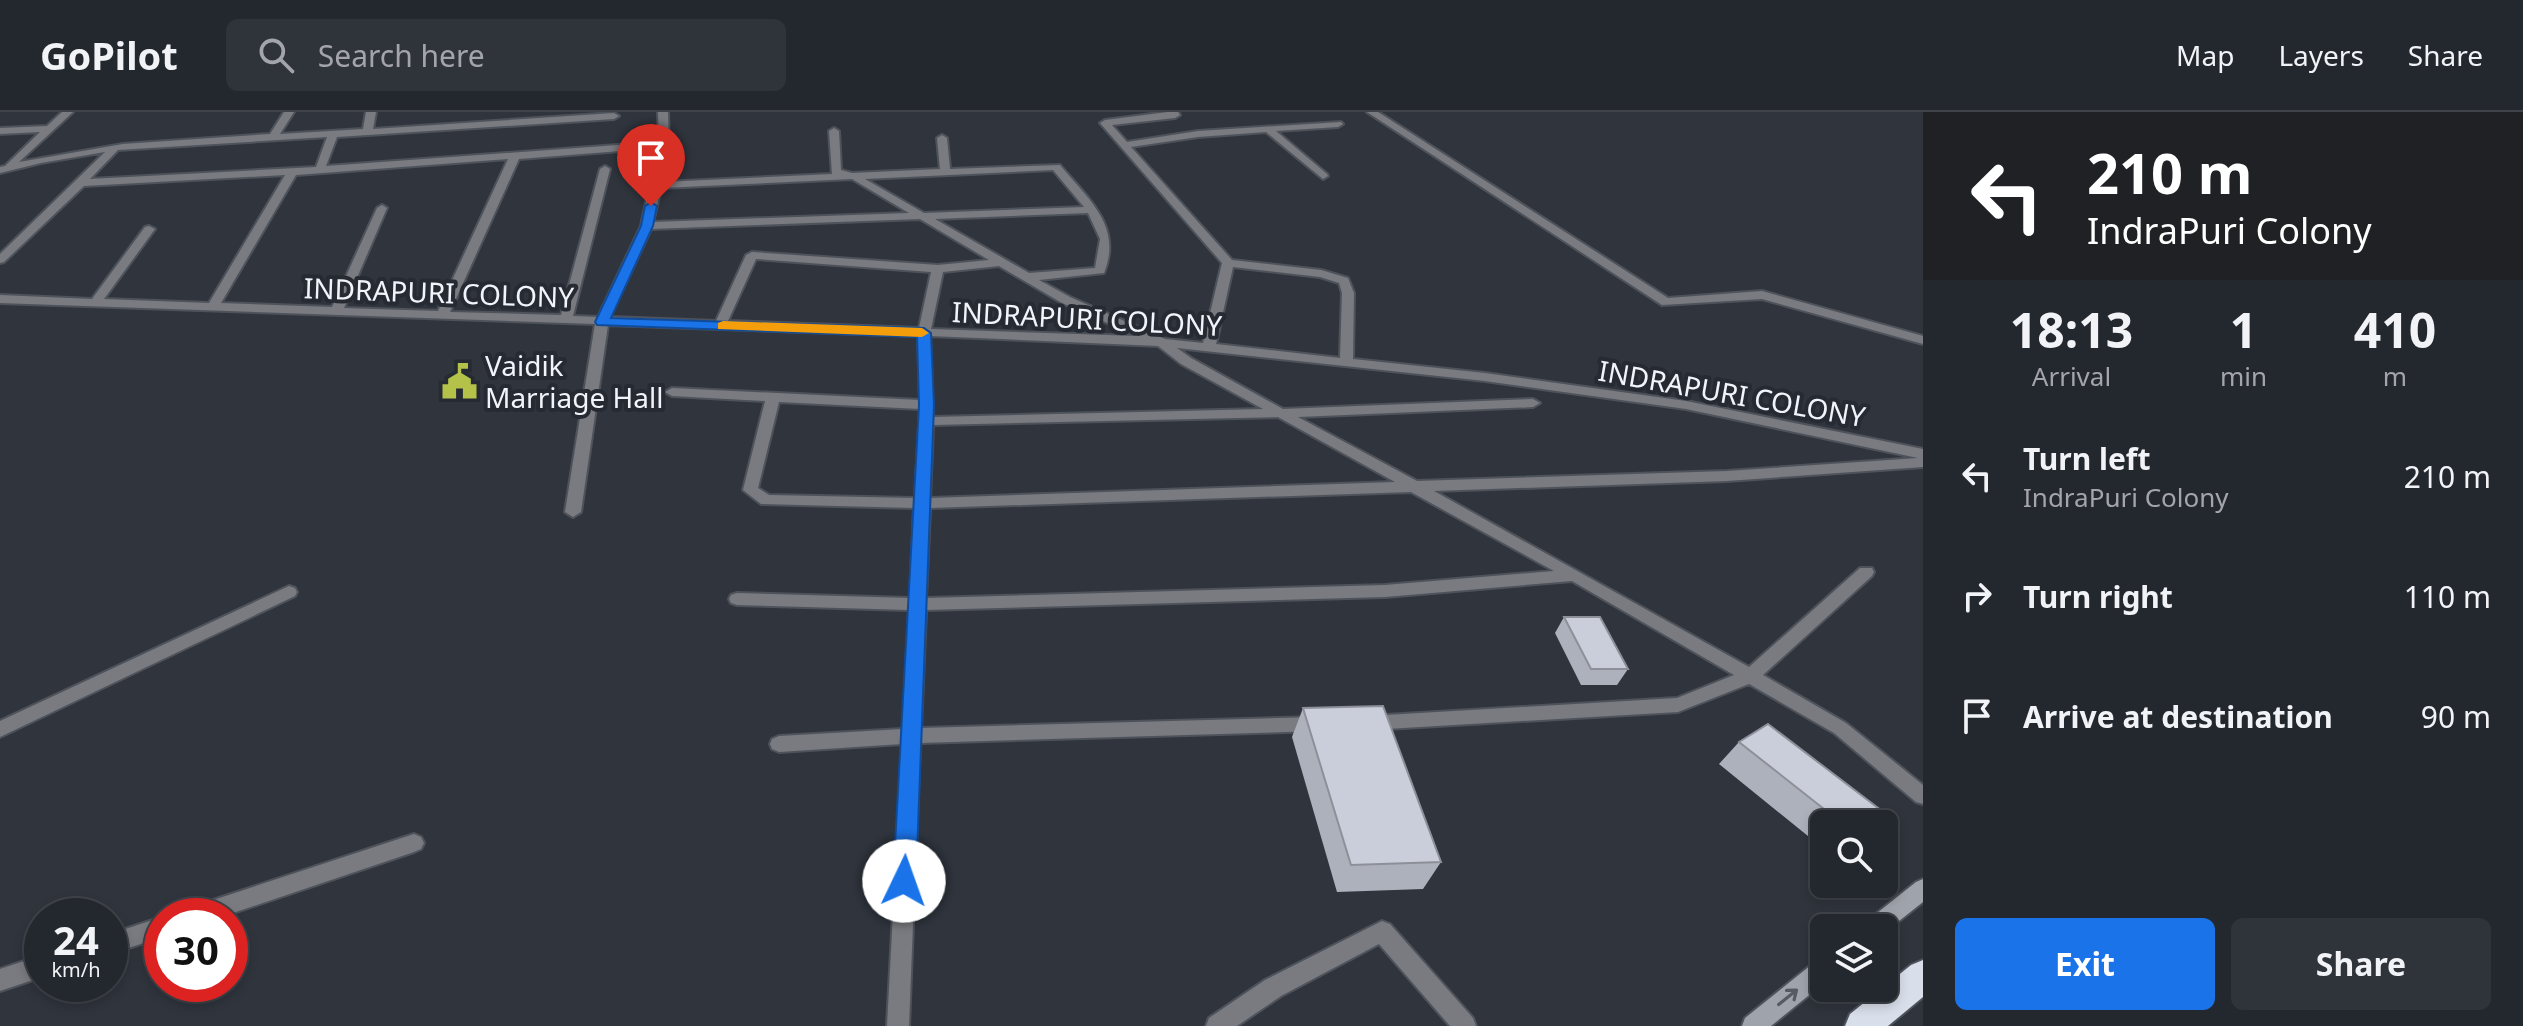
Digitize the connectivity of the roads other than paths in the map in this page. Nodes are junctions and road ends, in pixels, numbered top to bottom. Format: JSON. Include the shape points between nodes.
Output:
{"nodes":[{"id":1,"x":68,"y":112,"type":"edge"},
{"id":2,"x":289,"y":112,"type":"edge"},
{"id":3,"x":371,"y":112,"type":"edge"},
{"id":4,"x":493,"y":112,"type":"edge"},
{"id":5,"x":663,"y":112,"type":"edge"},
{"id":6,"x":1173,"y":112,"type":"edge"},
{"id":7,"x":1372,"y":112,"type":"edge"},
{"id":8,"x":614,"y":116,"type":"dead end"},
{"id":9,"x":490,"y":124,"type":"junction"},
{"id":10,"x":1338,"y":124,"type":"dead end"},
{"id":11,"x":50,"y":129,"type":"junction"},
{"id":12,"x":1269,"y":130,"type":"junction"},
{"id":13,"x":0,"y":131,"type":"edge"},
{"id":14,"x":834,"y":131,"type":"dead end"},
{"id":15,"x":367,"y":132,"type":"junction"},
{"id":16,"x":333,"y":134,"type":"junction"},
{"id":17,"x":272,"y":138,"type":"junction"},
{"id":18,"x":942,"y":138,"type":"dead end"},
{"id":19,"x":664,"y":145,"type":"junction"},
{"id":20,"x":1123,"y":145,"type":"junction"},
{"id":21,"x":115,"y":148,"type":"junction"},
{"id":22,"x":515,"y":156,"type":"junction"},
{"id":23,"x":3,"y":169,"type":"edge"},
{"id":24,"x":605,"y":169,"type":"dead end"},
{"id":25,"x":320,"y":170,"type":"junction"},
{"id":26,"x":292,"y":172,"type":"junction"},
{"id":27,"x":945,"y":172,"type":"junction"},
{"id":28,"x":1323,"y":176,"type":"dead end"},
{"id":29,"x":855,"y":177,"type":"junction"},
{"id":30,"x":81,"y":183,"type":"junction"},
{"id":31,"x":656,"y":185,"type":"junction"},
{"id":32,"x":382,"y":208,"type":"dead end"},
{"id":33,"x":1092,"y":210,"type":"junction"},
{"id":34,"x":922,"y":217,"type":"junction"},
{"id":35,"x":647,"y":226,"type":"junction"},
{"id":36,"x":149,"y":229,"type":"dead end"},
{"id":37,"x":0,"y":260,"type":"edge"},
{"id":38,"x":1003,"y":262,"type":"junction"},
{"id":39,"x":1228,"y":263,"type":"junction"},
{"id":40,"x":938,"y":269,"type":"junction"},
{"id":41,"x":1028,"y":277,"type":"junction"},
{"id":42,"x":6,"y":299,"type":"edge"},
{"id":43,"x":95,"y":303,"type":"junction"},
{"id":44,"x":213,"y":307,"type":"junction"},
{"id":45,"x":0,"y":312,"type":"edge"},
{"id":46,"x":336,"y":312,"type":"junction"},
{"id":47,"x":442,"y":316,"type":"junction"},
{"id":48,"x":566,"y":320,"type":"junction"},
{"id":49,"x":602,"y":322,"type":"junction"},
{"id":50,"x":720,"y":326,"type":"junction"},
{"id":51,"x":924,"y":333,"type":"junction"},
{"id":52,"x":1923,"y":340,"type":"edge"},
{"id":53,"x":1161,"y":342,"type":"junction"},
{"id":54,"x":1209,"y":347,"type":"junction"},
{"id":55,"x":1346,"y":362,"type":"junction"},
{"id":56,"x":672,"y":392,"type":"dead end"},
{"id":57,"x":773,"y":397,"type":"junction"},
{"id":58,"x":1533,"y":403,"type":"dead end"},
{"id":59,"x":926,"y":413,"type":"junction"},
{"id":60,"x":1282,"y":413,"type":"junction"},
{"id":61,"x":1923,"y":454,"type":"edge"},
{"id":62,"x":1923,"y":462,"type":"edge"},
{"id":63,"x":1415,"y":487,"type":"junction"},
{"id":64,"x":922,"y":503,"type":"junction"},
{"id":65,"x":573,"y":512,"type":"dead end"},
{"id":66,"x":1866,"y":572,"type":"dead end"},
{"id":67,"x":1574,"y":575,"type":"junction"},
{"id":68,"x":289,"y":592,"type":"dead end"},
{"id":69,"x":737,"y":599,"type":"dead end"},
{"id":70,"x":918,"y":604,"type":"junction"},
{"id":71,"x":1750,"y":676,"type":"junction"},
{"id":72,"x":0,"y":729,"type":"edge"},
{"id":73,"x":911,"y":736,"type":"junction"},
{"id":74,"x":779,"y":744,"type":"dead end"},
{"id":75,"x":1923,"y":796,"type":"edge"},
{"id":76,"x":414,"y":843,"type":"dead end"},
{"id":77,"x":1923,"y":889,"type":"edge"},
{"id":78,"x":248,"y":898,"type":"edge"},
{"id":79,"x":1892,"y":914,"type":"edge"},
{"id":80,"x":24,"y":972,"type":"edge"},
{"id":81,"x":1923,"y":976,"type":"edge"},
{"id":82,"x":0,"y":980,"type":"edge"},
{"id":83,"x":1810,"y":980,"type":"edge"},
{"id":84,"x":898,"y":1026,"type":"edge"},
{"id":85,"x":1217,"y":1026,"type":"edge"},
{"id":86,"x":1465,"y":1026,"type":"edge"},
{"id":87,"x":1753,"y":1026,"type":"edge"},
{"id":88,"x":1862,"y":1026,"type":"edge"}],
"edges":[{"from":1,"to":11,"type":"street"},
{"from":2,"to":17,"type":"street"},
{"from":3,"to":15,"type":"street"},
{"from":4,"to":9,"type":"street"},
{"from":5,"to":19,"type":"street"},
{"from":6,"to":20,"type":"street","via":[[1105,123]]},
{"from":7,"to":52,"type":"street","via":[[1666,302],[1762,295]]},
{"from":8,"to":9,"type":"street"},
{"from":9,"to":15,"type":"street"},
{"from":10,"to":12,"type":"street"},
{"from":11,"to":13,"type":"street"},
{"from":11,"to":23,"type":"street"},
{"from":12,"to":20,"type":"street"},
{"from":12,"to":28,"type":"street"},
{"from":14,"to":29,"type":"street","via":[[836,172]]},
{"from":15,"to":16,"type":"street"},
{"from":16,"to":17,"type":"street"},
{"from":16,"to":25,"type":"street"},
{"from":17,"to":21,"type":"street"},
{"from":18,"to":27,"type":"street"},
{"from":19,"to":22,"type":"street"},
{"from":19,"to":31,"type":"street"},
{"from":20,"to":39,"type":"street"},
{"from":21,"to":23,"type":"street"},
{"from":21,"to":30,"type":"street"},
{"from":22,"to":25,"type":"street"},
{"from":22,"to":47,"type":"street"},
{"from":24,"to":48,"type":"street"},
{"from":25,"to":26,"type":"street"},
{"from":26,"to":30,"type":"street"},
{"from":26,"to":44,"type":"street"},
{"from":27,"to":29,"type":"street"},
{"from":27,"to":33,"type":"street","via":[[1056,167]]},
{"from":29,"to":31,"type":"street"},
{"from":29,"to":34,"type":"street"},
{"from":30,"to":37,"type":"street"},
{"from":31,"to":35,"type":"street"},
{"from":32,"to":46,"type":"street"},
{"from":33,"to":34,"type":"street"},
{"from":33,"to":41,"type":"street","via":[[1106,239],[1100,271]]},
{"from":34,"to":35,"type":"street"},
{"from":34,"to":38,"type":"street"},
{"from":35,"to":49,"type":"street"},
{"from":36,"to":43,"type":"street"},
{"from":38,"to":40,"type":"street"},
{"from":38,"to":41,"type":"street"},
{"from":39,"to":54,"type":"street"},
{"from":39,"to":55,"type":"street","via":[[1344,281]]},
{"from":40,"to":50,"type":"street","via":[[752,255]]},
{"from":40,"to":51,"type":"street"},
{"from":41,"to":53,"type":"street"},
{"from":42,"to":43,"type":"street","name":"INDRAPURI COLONY"},
{"from":42,"to":45,"type":"street"},
{"from":43,"to":44,"type":"street","name":"INDRAPURI COLONY"},
{"from":44,"to":46,"type":"street","name":"INDRAPURI COLONY"},
{"from":46,"to":47,"type":"street","name":"INDRAPURI COLONY"},
{"from":47,"to":48,"type":"street","name":"INDRAPURI COLONY"},
{"from":48,"to":49,"type":"street","name":"INDRAPURI COLONY"},
{"from":49,"to":50,"type":"street","name":"INDRAPURI COLONY"},
{"from":49,"to":65,"type":"street"},
{"from":50,"to":51,"type":"street","name":"INDRAPURI COLONY"},
{"from":51,"to":53,"type":"street","name":"INDRAPURI COLONY"},
{"from":51,"to":59,"type":"street"},
{"from":53,"to":54,"type":"street","name":"INDRAPURI COLONY"},
{"from":53,"to":60,"type":"street"},
{"from":54,"to":55,"type":"street","name":"INDRAPURI COLONY"},
{"from":55,"to":61,"type":"street","name":"INDRAPURI COLONY","via":[[1686,405]]},
{"from":56,"to":57,"type":"street"},
{"from":57,"to":59,"type":"street"},
{"from":57,"to":64,"type":"street","via":[[750,490],[766,500]]},
{"from":58,"to":60,"type":"street"},
{"from":59,"to":60,"type":"street"},
{"from":59,"to":64,"type":"street"},
{"from":60,"to":63,"type":"street"},
{"from":62,"to":63,"type":"street","via":[[1727,476]]},
{"from":63,"to":64,"type":"street"},
{"from":63,"to":67,"type":"street"},
{"from":64,"to":70,"type":"street"},
{"from":66,"to":71,"type":"street"},
{"from":67,"to":70,"type":"street","via":[[1385,591]]},
{"from":67,"to":71,"type":"street"},
{"from":68,"to":72,"type":"street"},
{"from":69,"to":70,"type":"street"},
{"from":70,"to":73,"type":"street"},
{"from":71,"to":73,"type":"street","via":[[1678,705],[1345,724]]},
{"from":71,"to":75,"type":"street","via":[[1840,728]]},
{"from":73,"to":74,"type":"street"},
{"from":73,"to":84,"type":"street"},
{"from":76,"to":78,"type":"street"},
{"from":77,"to":79,"type":"street"},
{"from":80,"to":82,"type":"street"},
{"from":81,"to":88,"type":"highway"},
{"from":87,"to":83,"type":"street","one_way":true},
{"from":85,"to":86,"type":"street","via":[[1273,988],[1382,931]]}]}
